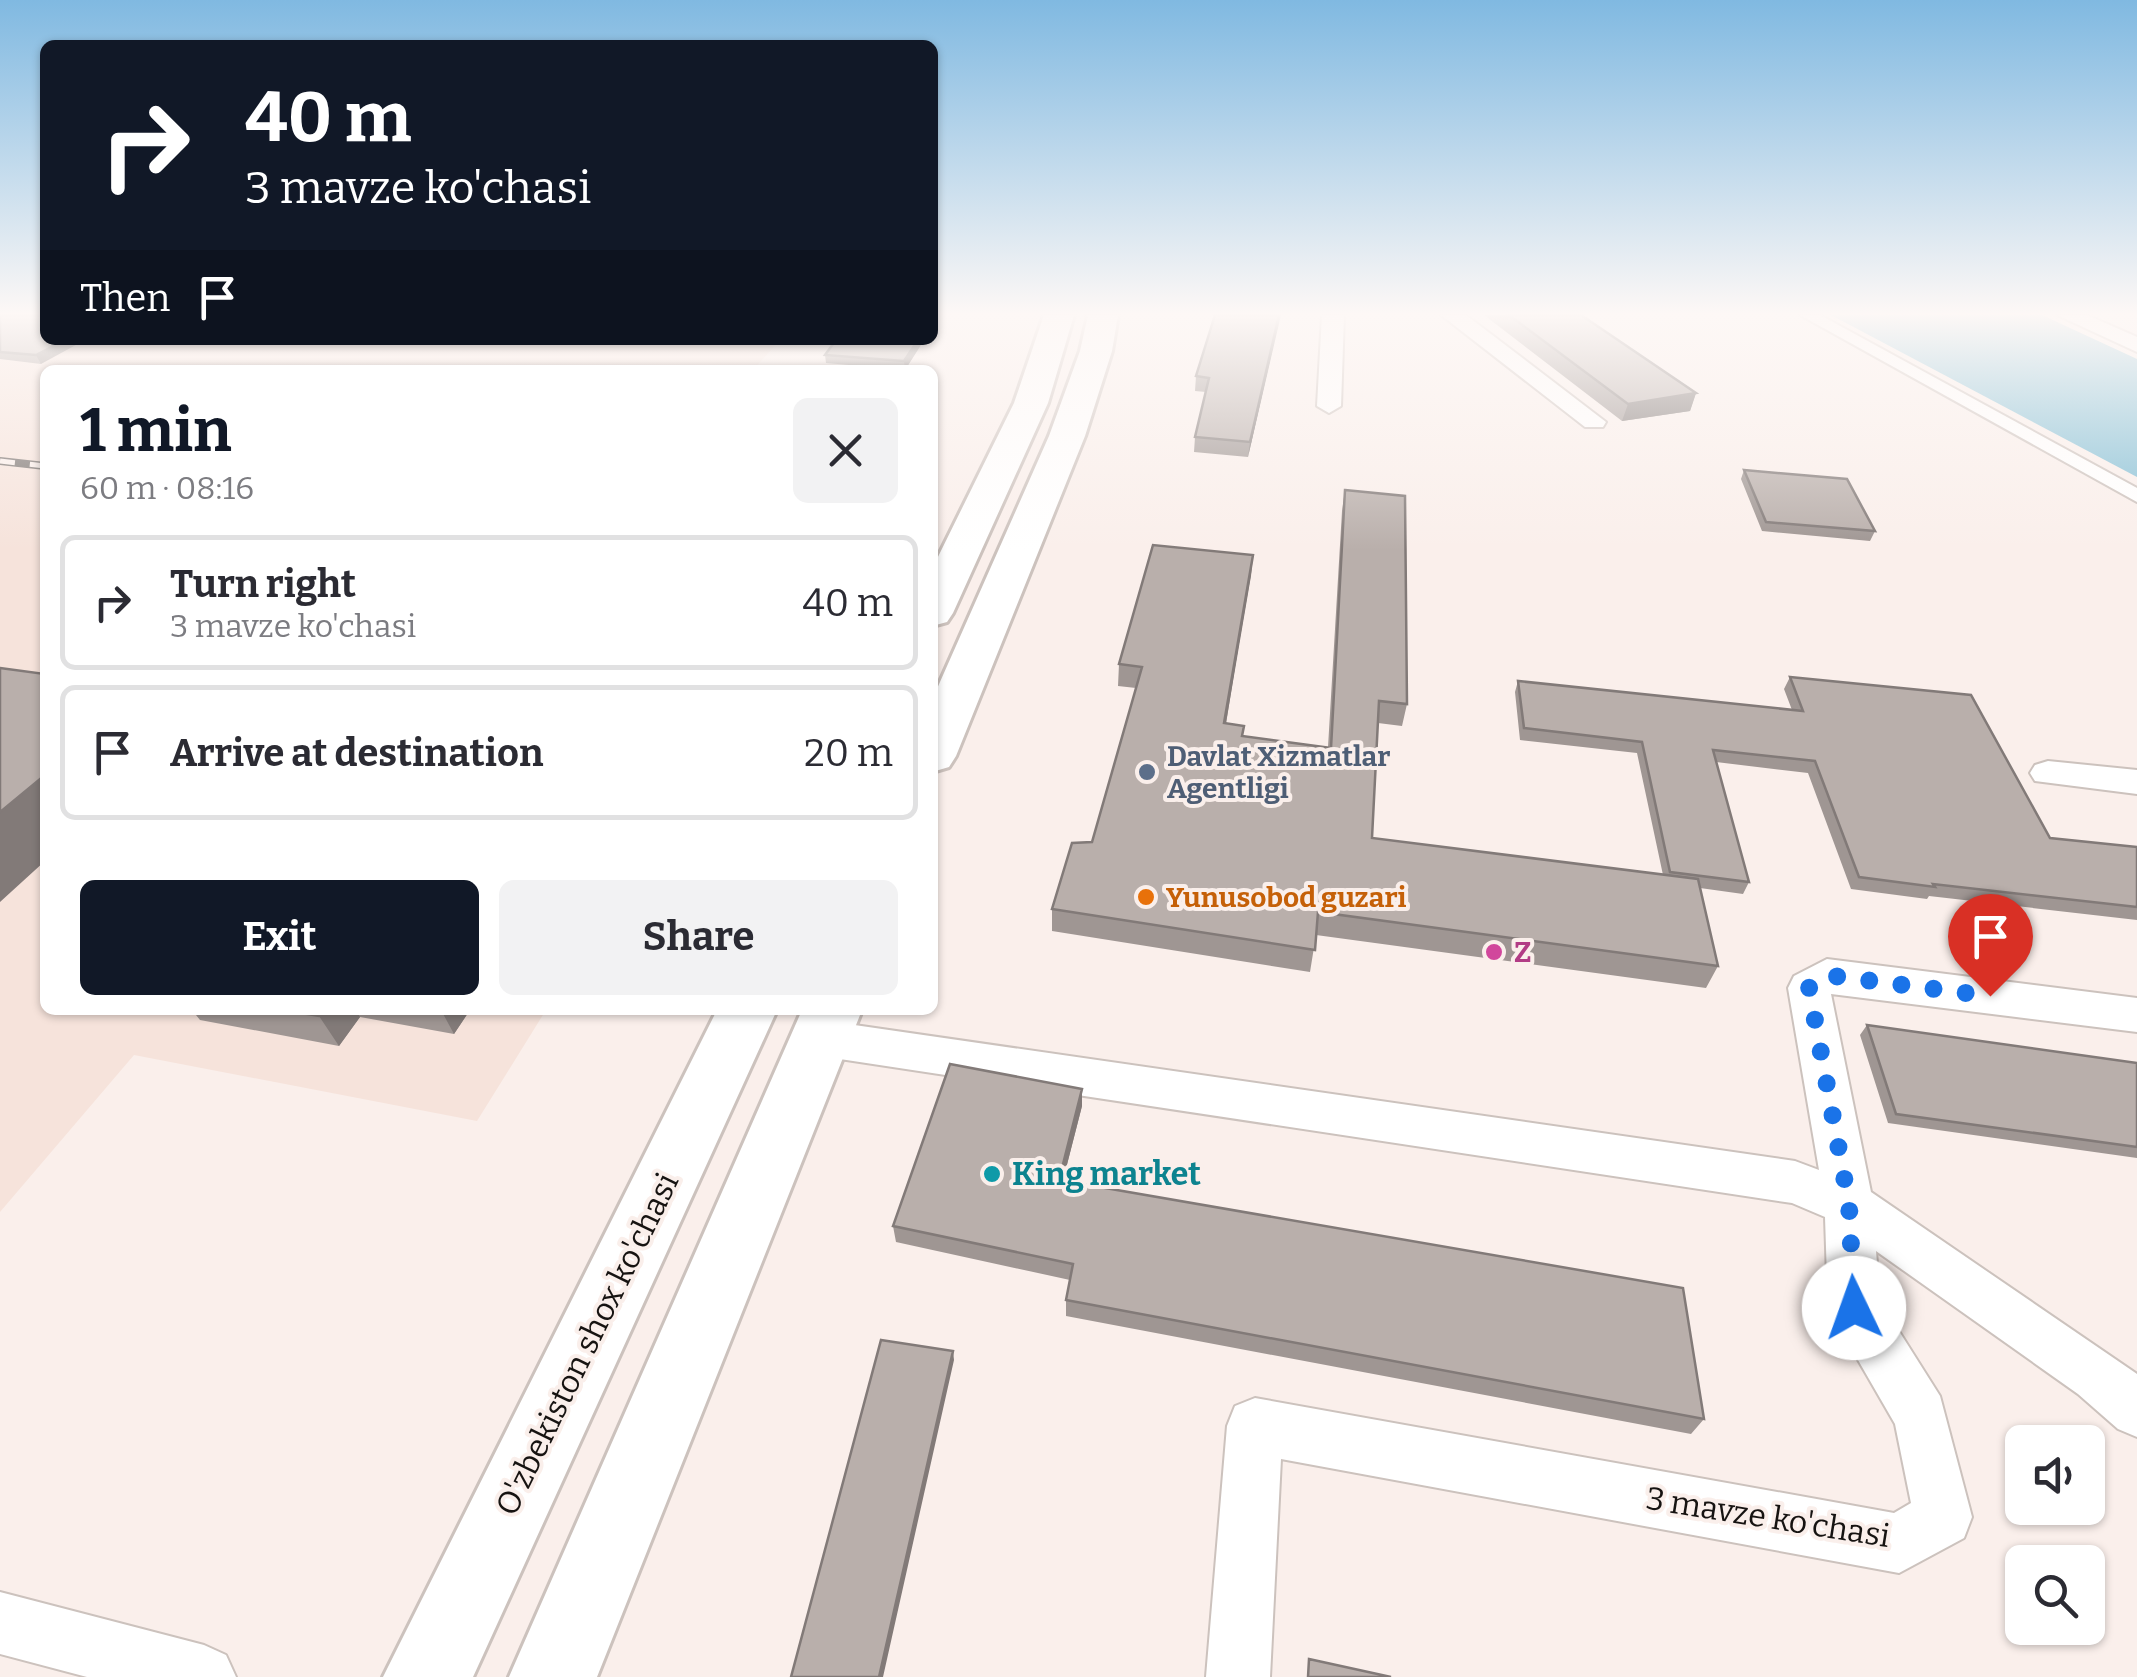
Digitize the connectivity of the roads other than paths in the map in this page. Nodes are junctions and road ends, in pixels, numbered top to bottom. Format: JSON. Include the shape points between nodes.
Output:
{"nodes":[{"id":1,"x":1034,"y":393,"type":"edge"},
{"id":2,"x":1082,"y":393,"type":"edge"},
{"id":3,"x":1330,"y":393,"type":"edge"},
{"id":4,"x":1556,"y":393,"type":"edge"},
{"id":5,"x":1950,"y":393,"type":"edge"},
{"id":6,"x":1329,"y":406,"type":"dead end"},
{"id":7,"x":1594,"y":422,"type":"dead end"},
{"id":8,"x":2137,"y":496,"type":"edge"},
{"id":9,"x":938,"y":599,"type":"edge"},
{"id":10,"x":938,"y":742,"type":"edge"},
{"id":11,"x":2048,"y":774,"type":"dead end"},
{"id":12,"x":2137,"y":782,"type":"edge"},
{"id":13,"x":745,"y":1015,"type":"edge"},
{"id":14,"x":2137,"y":1016,"type":"edge"},
{"id":15,"x":826,"y":1024,"type":"edge"},
{"id":16,"x":1849,"y":1204,"type":"junction"},
{"id":17,"x":2137,"y":1410,"type":"edge"},
{"id":18,"x":0,"y":1624,"type":"edge"},
{"id":19,"x":204,"y":1677,"type":"edge"},
{"id":20,"x":428,"y":1677,"type":"edge"},
{"id":21,"x":553,"y":1677,"type":"edge"},
{"id":22,"x":1238,"y":1677,"type":"edge"}],
"edges":[{"from":1,"to":9,"type":"main road"},
{"from":2,"to":10,"type":"main road"},
{"from":3,"to":6,"type":"street"},
{"from":4,"to":7,"type":"street"},
{"from":5,"to":8,"type":"street"},
{"from":11,"to":12,"type":"street"},
{"from":13,"to":20,"type":"main road","name":"O'zbekiston shox ko'chasi"},
{"from":14,"to":16,"type":"street","name":"3 mavze ko'chasi","via":[[1842,976],[1815,980],[1809,999]]},
{"from":15,"to":16,"type":"street","via":[[1761,1174]]},
{"from":15,"to":21,"type":"main road"},
{"from":16,"to":17,"type":"street","via":[[2097,1374]]},
{"from":16,"to":22,"type":"street","name":"3 mavze ko'chasi","via":[[1854,1308],[1920,1415],[1943,1517],[1899,1544],[1255,1426]]},
{"from":18,"to":19,"type":"street"}]}
